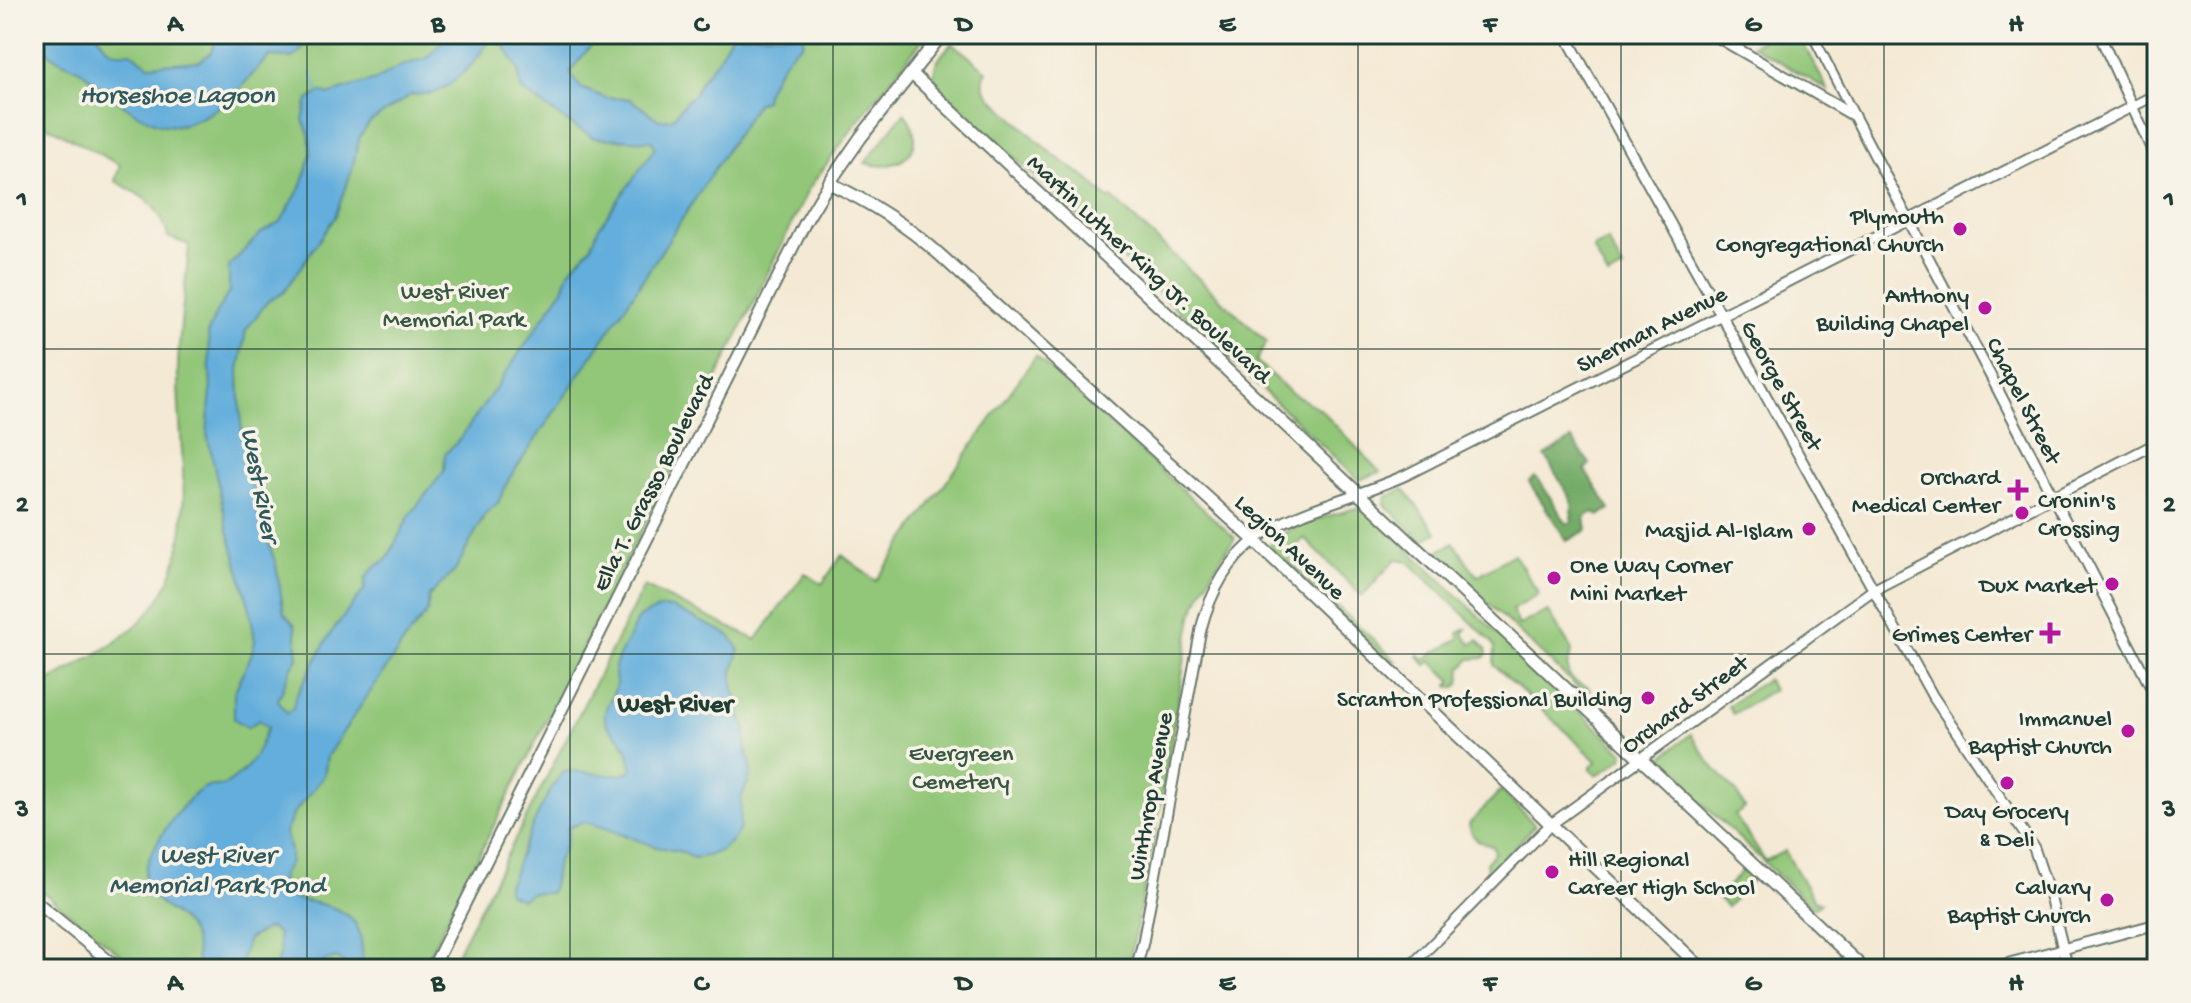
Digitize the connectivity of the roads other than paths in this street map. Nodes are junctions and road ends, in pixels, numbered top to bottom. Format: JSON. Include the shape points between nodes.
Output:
{"nodes":[{"id":1,"x":942,"y":34,"type":"edge"},
{"id":2,"x":1565,"y":34,"type":"edge"},
{"id":3,"x":1712,"y":34,"type":"edge"},
{"id":4,"x":1812,"y":34,"type":"edge"},
{"id":5,"x":2099,"y":34,"type":"edge"},
{"id":6,"x":911,"y":73,"type":"junction"},
{"id":7,"x":2157,"y":94,"type":"edge"},
{"id":8,"x":2132,"y":106,"type":"junction"},
{"id":9,"x":1854,"y":116,"type":"junction"},
{"id":10,"x":2157,"y":161,"type":"edge"},
{"id":11,"x":829,"y":183,"type":"junction"},
{"id":12,"x":1909,"y":219,"type":"junction"},
{"id":13,"x":1722,"y":315,"type":"junction"},
{"id":14,"x":2157,"y":443,"type":"edge"},
{"id":15,"x":1359,"y":495,"type":"junction"},
{"id":16,"x":2053,"y":497,"type":"junction"},
{"id":17,"x":1254,"y":540,"type":"junction"},
{"id":18,"x":1873,"y":590,"type":"junction"},
{"id":19,"x":1201,"y":629,"type":"joint"},
{"id":20,"x":2157,"y":699,"type":"edge"},
{"id":21,"x":1642,"y":760,"type":"junction"},
{"id":22,"x":1550,"y":825,"type":"junction"},
{"id":23,"x":34,"y":900,"type":"edge"},
{"id":24,"x":2157,"y":924,"type":"edge"},
{"id":25,"x":2063,"y":949,"type":"junction"},
{"id":26,"x":119,"y":969,"type":"edge"},
{"id":27,"x":432,"y":969,"type":"edge"},
{"id":28,"x":1136,"y":969,"type":"edge"},
{"id":29,"x":1408,"y":969,"type":"edge"},
{"id":30,"x":1702,"y":969,"type":"edge"},
{"id":31,"x":1864,"y":969,"type":"edge"},
{"id":32,"x":1987,"y":969,"type":"edge"},
{"id":33,"x":2068,"y":969,"type":"edge"}],
"edges":[{"from":1,"to":6,"type":"highway","name":"Ella T. Grasso Boulevard"},
{"from":2,"to":13,"type":"main road","name":"George Street"},
{"from":3,"to":9,"type":"main road"},
{"from":4,"to":9,"type":"street","name":"Chapel Street"},
{"from":5,"to":8,"type":"main road"},
{"from":6,"to":11,"type":"highway","name":"Ella T. Grasso Boulevard"},
{"from":6,"to":15,"type":"highway","name":"Martin Luther King Jr. Boulevard"},
{"from":7,"to":8,"type":"main road","name":"Sherman Avenue"},
{"from":8,"to":10,"type":"main road"},
{"from":8,"to":12,"type":"main road","name":"Sherman Avenue"},
{"from":9,"to":12,"type":"main road","name":"Chapel Street"},
{"from":11,"to":17,"type":"highway","name":"Legion Avenue","via":[[922,239]]},
{"from":11,"to":27,"type":"main road","name":"Ella T. Grasso Boulevard"},
{"from":12,"to":13,"type":"main road","name":"Sherman Avenue"},
{"from":12,"to":16,"type":"main road","name":"Chapel Street"},
{"from":13,"to":15,"type":"main road","name":"Sherman Avenue"},
{"from":13,"to":18,"type":"main road","name":"George Street"},
{"from":14,"to":16,"type":"main road","name":"Orchard Street"},
{"from":15,"to":17,"type":"main road","name":"Sherman Avenue","via":[[1278,524]]},
{"from":15,"to":21,"type":"highway","name":"Martin Luther King Jr. Boulevard"},
{"from":16,"to":18,"type":"main road","name":"Orchard Street"},
{"from":16,"to":20,"type":"main road","name":"Chapel Street"},
{"from":17,"to":19,"type":"main road","name":"Sherman Avenue","via":[[1221,576]]},
{"from":17,"to":22,"type":"highway","name":"Legion Avenue"},
{"from":18,"to":21,"type":"main road","name":"Orchard Street"},
{"from":18,"to":25,"type":"main road","name":"George Street","via":[[1932,695],[2034,848]]},
{"from":19,"to":28,"type":"main road","name":"Winthrop Avenue"},
{"from":21,"to":22,"type":"main road","name":"Orchard Street"},
{"from":21,"to":31,"type":"highway","name":"Martin Luther King Jr. Boulevard"},
{"from":22,"to":29,"type":"main road","name":"Orchard Street"},
{"from":22,"to":30,"type":"highway","name":"Legion Avenue"},
{"from":23,"to":26,"type":"main road"},
{"from":24,"to":25,"type":"main road"},
{"from":25,"to":32,"type":"main road"},
{"from":25,"to":33,"type":"main road","name":"George Street"}]}
